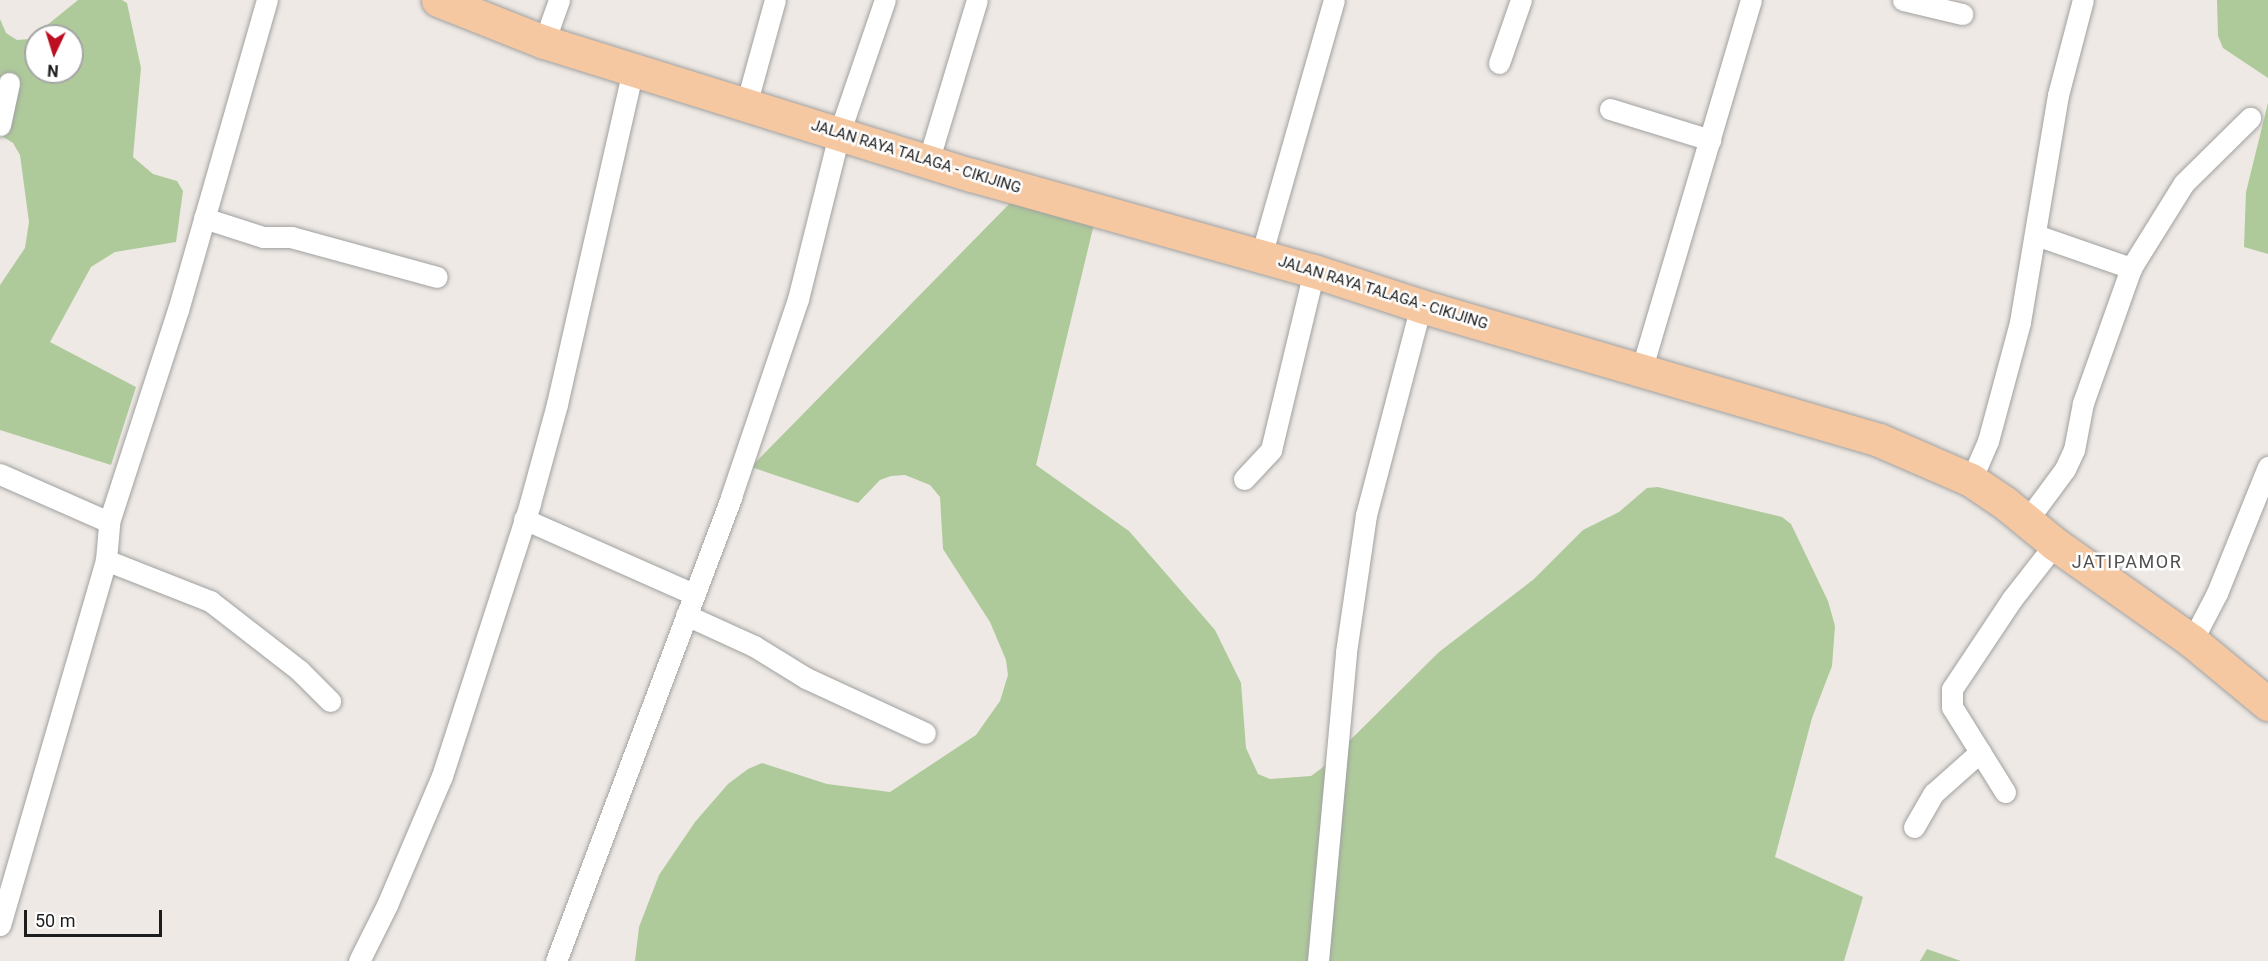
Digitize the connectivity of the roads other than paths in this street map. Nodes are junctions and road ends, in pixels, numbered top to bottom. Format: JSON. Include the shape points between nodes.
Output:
{"nodes":[{"id":1,"x":267,"y":0,"type":"edge"},
{"id":2,"x":438,"y":0,"type":"edge"},
{"id":3,"x":559,"y":0,"type":"edge"},
{"id":4,"x":775,"y":0,"type":"edge"},
{"id":5,"x":885,"y":0,"type":"edge"},
{"id":6,"x":976,"y":0,"type":"edge"},
{"id":7,"x":1334,"y":0,"type":"edge"},
{"id":8,"x":1521,"y":0,"type":"edge"},
{"id":9,"x":1751,"y":0,"type":"edge"},
{"id":10,"x":1903,"y":0,"type":"edge"},
{"id":11,"x":2083,"y":0,"type":"edge"},
{"id":12,"x":1962,"y":14,"type":"dead end"},
{"id":13,"x":544,"y":42,"type":"junction"},
{"id":14,"x":1499,"y":63,"type":"dead end"},
{"id":15,"x":633,"y":70,"type":"junction"},
{"id":16,"x":9,"y":83,"type":"dead end"},
{"id":17,"x":746,"y":105,"type":"junction"},
{"id":18,"x":1610,"y":109,"type":"dead end"},
{"id":19,"x":2250,"y":118,"type":"dead end"},
{"id":20,"x":0,"y":125,"type":"edge"},
{"id":21,"x":838,"y":134,"type":"junction"},
{"id":22,"x":1710,"y":140,"type":"junction"},
{"id":23,"x":928,"y":162,"type":"junction"},
{"id":24,"x":204,"y":219,"type":"junction"},
{"id":25,"x":2036,"y":235,"type":"junction"},
{"id":26,"x":1261,"y":256,"type":"junction"},
{"id":27,"x":2131,"y":268,"type":"junction"},
{"id":28,"x":1314,"y":271,"type":"junction"},
{"id":29,"x":437,"y":277,"type":"dead end"},
{"id":30,"x":1421,"y":306,"type":"junction"},
{"id":31,"x":1641,"y":371,"type":"junction"},
{"id":32,"x":2268,"y":467,"type":"edge"},
{"id":33,"x":0,"y":474,"type":"edge"},
{"id":34,"x":1244,"y":479,"type":"dead end"},
{"id":35,"x":1971,"y":480,"type":"junction"},
{"id":36,"x":525,"y":519,"type":"junction"},
{"id":37,"x":2028,"y":519,"type":"junction"},
{"id":38,"x":109,"y":522,"type":"junction"},
{"id":39,"x":2055,"y":544,"type":"junction"},
{"id":40,"x":106,"y":560,"type":"junction"},
{"id":41,"x":693,"y":594,"type":"junction"},
{"id":42,"x":686,"y":615,"type":"junction"},
{"id":43,"x":2192,"y":641,"type":"junction"},
{"id":44,"x":330,"y":702,"type":"dead end"},
{"id":45,"x":2268,"y":704,"type":"edge"},
{"id":46,"x":926,"y":733,"type":"dead end"},
{"id":47,"x":1980,"y":752,"type":"junction"},
{"id":48,"x":2005,"y":792,"type":"dead end"},
{"id":49,"x":1914,"y":827,"type":"dead end"},
{"id":50,"x":0,"y":925,"type":"edge"},
{"id":51,"x":359,"y":961,"type":"edge"},
{"id":52,"x":556,"y":961,"type":"edge"},
{"id":53,"x":1318,"y":961,"type":"edge"}],
"edges":[{"from":1,"to":24,"type":"street"},
{"from":2,"to":13,"type":"main road","name":"JALAN RAYA TALAGA - CIKIJING"},
{"from":3,"to":13,"type":"street"},
{"from":4,"to":17,"type":"street"},
{"from":5,"to":21,"type":"street"},
{"from":6,"to":23,"type":"street"},
{"from":7,"to":26,"type":"street"},
{"from":8,"to":14,"type":"street"},
{"from":9,"to":22,"type":"street"},
{"from":10,"to":12,"type":"street"},
{"from":11,"to":25,"type":"street","via":[[2058,95]]},
{"from":13,"to":15,"type":"main road","name":"JALAN RAYA TALAGA - CIKIJING"},
{"from":15,"to":17,"type":"main road","name":"JALAN RAYA TALAGA - CIKIJING"},
{"from":15,"to":36,"type":"street","via":[[557,404]]},
{"from":16,"to":20,"type":"street"},
{"from":17,"to":21,"type":"main road","name":"JALAN RAYA TALAGA - CIKIJING"},
{"from":18,"to":22,"type":"street"},
{"from":19,"to":27,"type":"street","via":[[2184,183]]},
{"from":21,"to":23,"type":"main road","name":"JALAN RAYA TALAGA - CIKIJING"},
{"from":21,"to":41,"type":"street","via":[[798,299]]},
{"from":22,"to":31,"type":"street"},
{"from":23,"to":26,"type":"main road","name":"JALAN RAYA TALAGA - CIKIJING"},
{"from":24,"to":29,"type":"street","via":[[264,237],[291,237]]},
{"from":24,"to":38,"type":"street"},
{"from":25,"to":27,"type":"street"},
{"from":25,"to":35,"type":"street","via":[[2008,369],[1988,441]]},
{"from":26,"to":28,"type":"main road","name":"JALAN RAYA TALAGA - CIKIJING"},
{"from":27,"to":37,"type":"street","via":[[2084,403],[2074,450],[2065,469]]},
{"from":28,"to":30,"type":"main road","name":"JALAN RAYA TALAGA - CIKIJING"},
{"from":28,"to":34,"type":"street","via":[[1271,450]]},
{"from":30,"to":31,"type":"main road","name":"JALAN RAYA TALAGA - CIKIJING"},
{"from":30,"to":53,"type":"street","via":[[1365,526],[1346,652]]},
{"from":31,"to":35,"type":"main road","name":"JALAN RAYA TALAGA - CIKIJING","via":[[1879,440]]},
{"from":32,"to":43,"type":"street","via":[[2217,593]]},
{"from":33,"to":38,"type":"street"},
{"from":35,"to":37,"type":"main road","name":"JALAN RAYA TALAGA - CIKIJING"},
{"from":36,"to":41,"type":"street"},
{"from":36,"to":51,"type":"street","via":[[442,776]]},
{"from":37,"to":39,"type":"main road","name":"JALAN RAYA TALAGA - CIKIJING"},
{"from":38,"to":40,"type":"street"},
{"from":39,"to":43,"type":"main road","name":"JALAN RAYA TALAGA - CIKIJING"},
{"from":39,"to":47,"type":"street","via":[[2012,599],[1952,689],[1952,707]]},
{"from":40,"to":44,"type":"street","via":[[210,601],[299,670]]},
{"from":40,"to":50,"type":"street"},
{"from":41,"to":42,"type":"street"},
{"from":42,"to":46,"type":"street","via":[[754,645],[806,678]]},
{"from":42,"to":52,"type":"street"},
{"from":43,"to":45,"type":"main road","name":"JALAN RAYA TALAGA - CIKIJING"},
{"from":47,"to":48,"type":"street"},
{"from":47,"to":49,"type":"street","via":[[1934,793]]}]}
